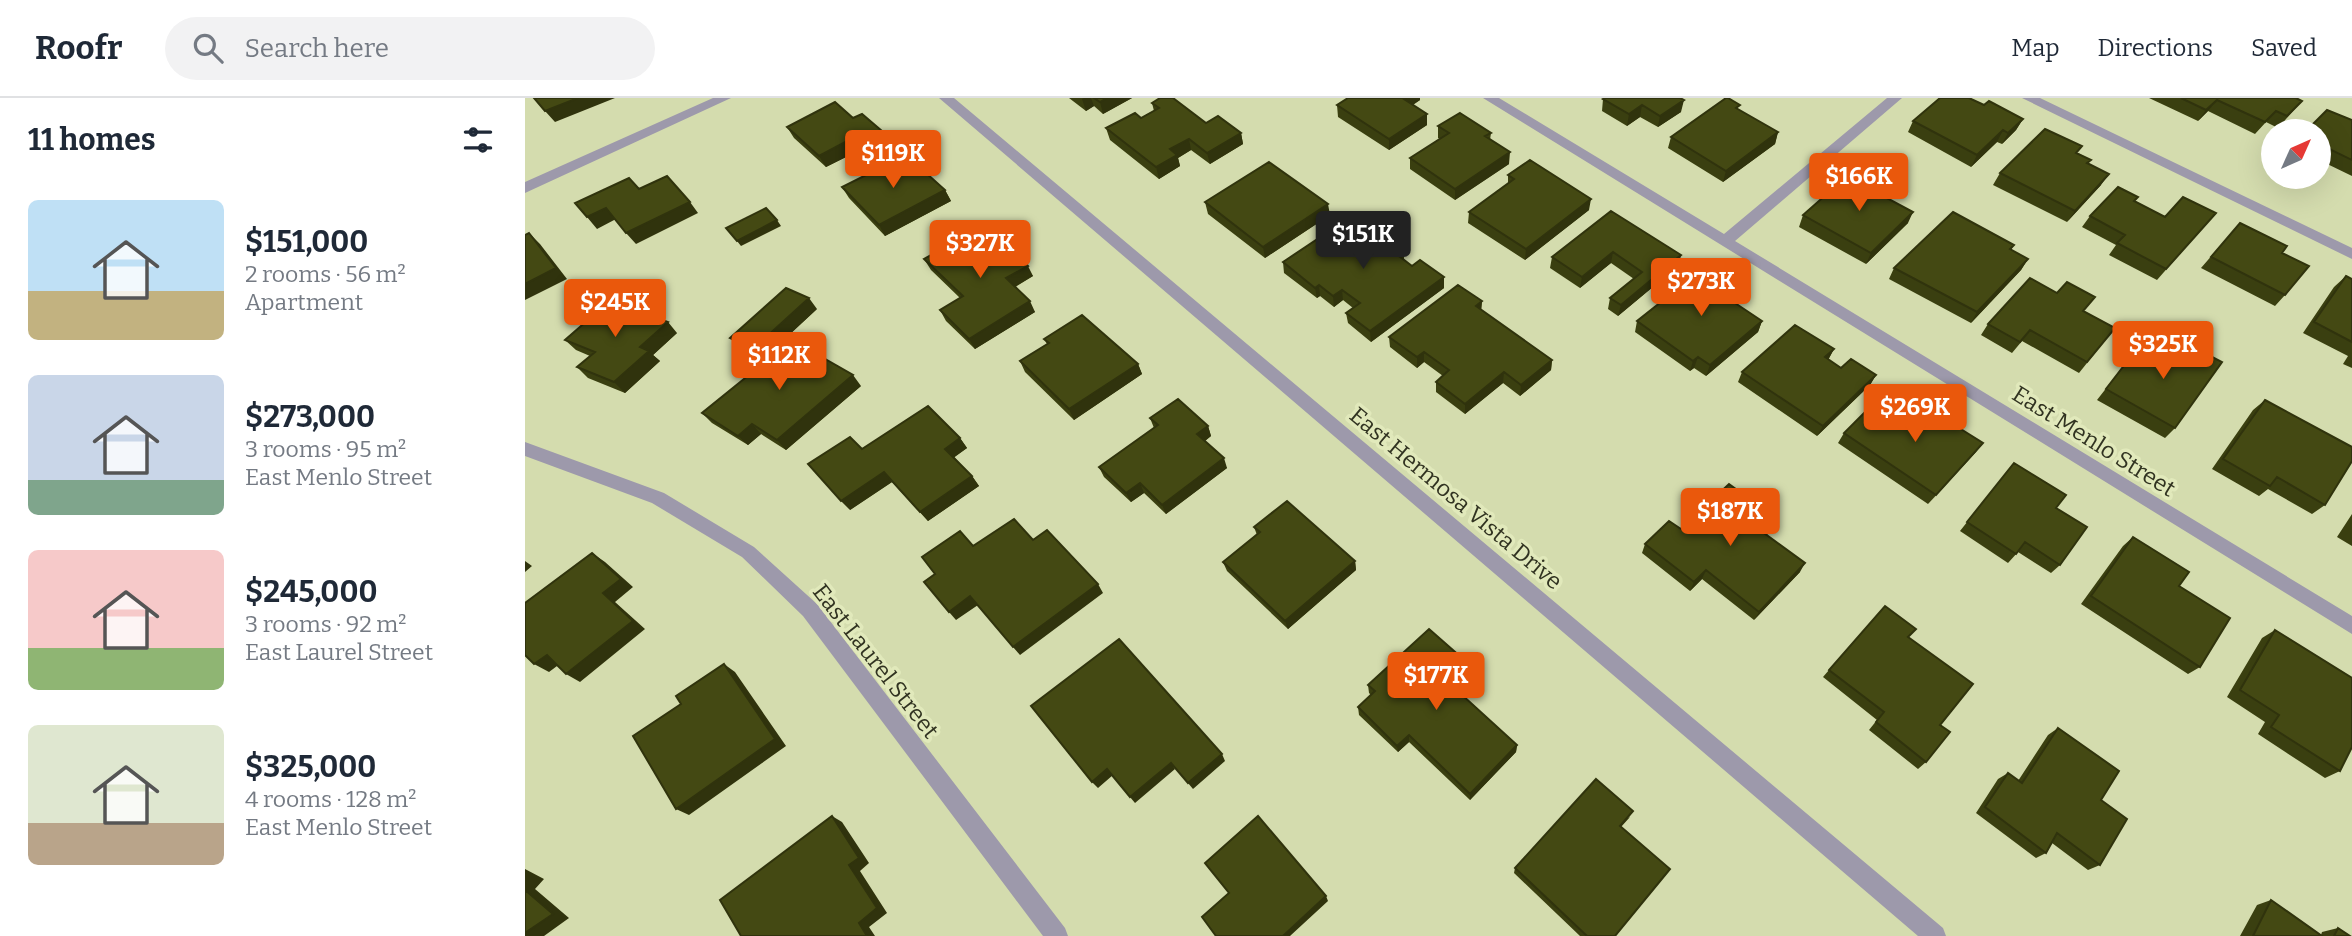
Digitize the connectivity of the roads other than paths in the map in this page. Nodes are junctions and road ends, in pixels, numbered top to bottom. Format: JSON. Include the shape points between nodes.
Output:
{"nodes":[{"id":1,"x":724,"y":98,"type":"edge"},
{"id":2,"x":946,"y":98,"type":"edge"},
{"id":3,"x":1490,"y":98,"type":"edge"},
{"id":4,"x":1895,"y":98,"type":"edge"},
{"id":5,"x":2029,"y":98,"type":"edge"},
{"id":6,"x":525,"y":188,"type":"edge"},
{"id":7,"x":1725,"y":241,"type":"junction"},
{"id":8,"x":2352,"y":254,"type":"edge"},
{"id":9,"x":525,"y":449,"type":"edge"},
{"id":10,"x":2352,"y":625,"type":"edge"},
{"id":11,"x":1057,"y":936,"type":"edge"},
{"id":12,"x":1935,"y":936,"type":"edge"}],
"edges":[{"from":1,"to":6,"type":"street"},
{"from":2,"to":12,"type":"street","name":"East Hermosa Vista Drive"},
{"from":3,"to":7,"type":"street","name":"East Menlo Street"},
{"from":4,"to":7,"type":"street"},
{"from":5,"to":8,"type":"street"},
{"from":7,"to":10,"type":"street","name":"East Menlo Street"},
{"from":9,"to":11,"type":"street","name":"East Laurel Street","via":[[658,498],[748,552],[810,610]]}]}
